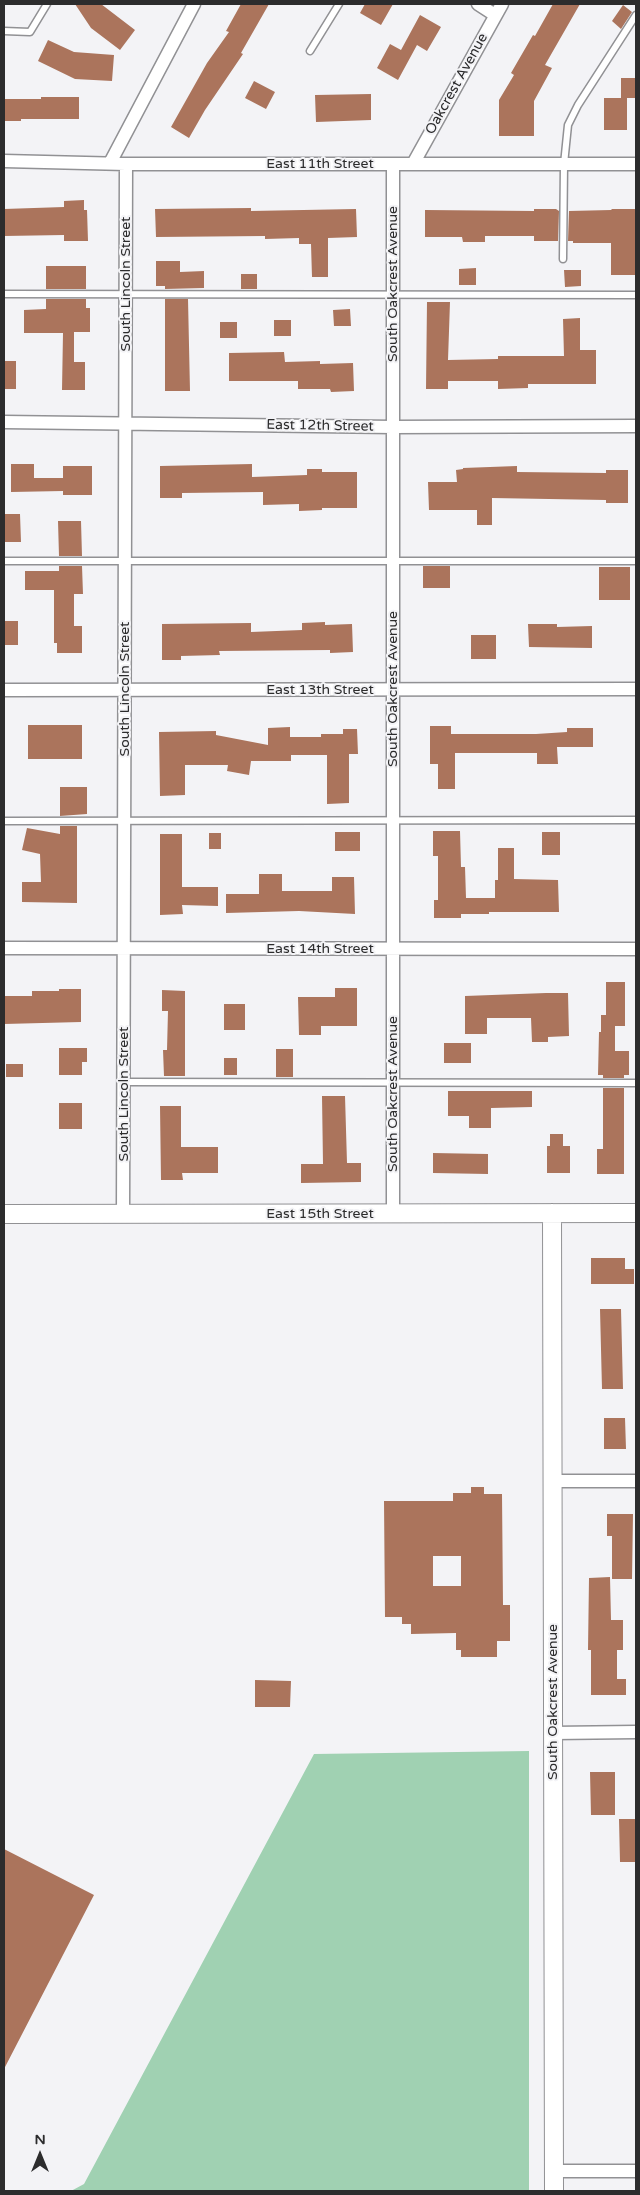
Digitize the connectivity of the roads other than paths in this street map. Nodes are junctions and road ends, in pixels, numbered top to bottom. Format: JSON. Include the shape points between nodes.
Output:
{"nodes":[{"id":1,"x":47,"y":4,"type":"edge"},
{"id":2,"x":194,"y":4,"type":"edge"},
{"id":3,"x":339,"y":4,"type":"edge"},
{"id":4,"x":478,"y":4,"type":"edge"},
{"id":5,"x":498,"y":9,"type":"edge"},
{"id":6,"x":636,"y":15,"type":"edge"},
{"id":7,"x":4,"y":31,"type":"edge"},
{"id":8,"x":310,"y":51,"type":"dead end"},
{"id":9,"x":4,"y":161,"type":"edge"},
{"id":10,"x":110,"y":163,"type":"junction"},
{"id":11,"x":126,"y":164,"type":"junction"},
{"id":12,"x":393,"y":164,"type":"junction"},
{"id":13,"x":413,"y":164,"type":"junction"},
{"id":14,"x":564,"y":164,"type":"junction"},
{"id":15,"x":636,"y":164,"type":"edge"},
{"id":16,"x":563,"y":259,"type":"dead end"},
{"id":17,"x":4,"y":294,"type":"edge"},
{"id":18,"x":126,"y":294,"type":"junction"},
{"id":19,"x":393,"y":294,"type":"junction"},
{"id":20,"x":636,"y":295,"type":"edge"},
{"id":21,"x":4,"y":422,"type":"edge"},
{"id":22,"x":126,"y":422,"type":"junction"},
{"id":23,"x":636,"y":426,"type":"edge"},
{"id":24,"x":393,"y":427,"type":"junction"},
{"id":25,"x":4,"y":561,"type":"edge"},
{"id":26,"x":125,"y":561,"type":"junction"},
{"id":27,"x":393,"y":561,"type":"junction"},
{"id":28,"x":636,"y":561,"type":"edge"},
{"id":29,"x":636,"y":689,"type":"edge"},
{"id":30,"x":4,"y":690,"type":"edge"},
{"id":31,"x":125,"y":690,"type":"junction"},
{"id":32,"x":393,"y":690,"type":"junction"},
{"id":33,"x":4,"y":820,"type":"edge"},
{"id":34,"x":124,"y":820,"type":"junction"},
{"id":35,"x":393,"y":820,"type":"junction"},
{"id":36,"x":636,"y":820,"type":"edge"},
{"id":37,"x":4,"y":948,"type":"edge"},
{"id":38,"x":124,"y":948,"type":"junction"},
{"id":39,"x":393,"y":949,"type":"junction"},
{"id":40,"x":636,"y":949,"type":"edge"},
{"id":41,"x":124,"y":1082,"type":"junction"},
{"id":42,"x":636,"y":1082,"type":"edge"},
{"id":43,"x":393,"y":1084,"type":"junction"},
{"id":44,"x":552,"y":1213,"type":"junction"},
{"id":45,"x":636,"y":1213,"type":"edge"},
{"id":46,"x":4,"y":1214,"type":"edge"},
{"id":47,"x":123,"y":1214,"type":"junction"},
{"id":48,"x":393,"y":1214,"type":"junction"},
{"id":49,"x":553,"y":1481,"type":"junction"},
{"id":50,"x":636,"y":1481,"type":"edge"},
{"id":51,"x":636,"y":1732,"type":"edge"},
{"id":52,"x":553,"y":1733,"type":"junction"},
{"id":53,"x":554,"y":2171,"type":"junction"},
{"id":54,"x":636,"y":2171,"type":"edge"},
{"id":55,"x":554,"y":2191,"type":"edge"}],
"edges":[{"from":1,"to":7,"type":"lane","via":[[30,32]]},
{"from":2,"to":10,"type":"street"},
{"from":3,"to":8,"type":"lane"},
{"from":4,"to":5,"type":"street"},
{"from":5,"to":13,"type":"street","name":"Oakcrest Avenue"},
{"from":6,"to":14,"type":"lane","via":[[568,125]]},
{"from":9,"to":10,"type":"street","name":"East 11th Street"},
{"from":10,"to":11,"type":"street","name":"East 11th Street"},
{"from":11,"to":12,"type":"street","name":"East 11th Street"},
{"from":11,"to":18,"type":"street","name":"South Lincoln Street"},
{"from":12,"to":13,"type":"street","name":"East 11th Street"},
{"from":12,"to":19,"type":"street","name":"South Oakcrest Avenue"},
{"from":13,"to":14,"type":"street","name":"East 11th Street"},
{"from":14,"to":15,"type":"street","name":"East 11th Street"},
{"from":14,"to":16,"type":"lane"},
{"from":17,"to":18,"type":"lane"},
{"from":18,"to":19,"type":"lane"},
{"from":18,"to":22,"type":"street","name":"South Lincoln Street"},
{"from":19,"to":20,"type":"lane"},
{"from":19,"to":24,"type":"street","name":"South Oakcrest Avenue"},
{"from":21,"to":22,"type":"street","name":"East 12th Street"},
{"from":22,"to":24,"type":"street","name":"East 12th Street"},
{"from":22,"to":26,"type":"street","name":"South Lincoln Street"},
{"from":23,"to":24,"type":"street","name":"East 12th Street"},
{"from":24,"to":27,"type":"street","name":"South Oakcrest Avenue"},
{"from":25,"to":26,"type":"lane"},
{"from":26,"to":27,"type":"lane"},
{"from":26,"to":31,"type":"street","name":"South Lincoln Street"},
{"from":27,"to":28,"type":"lane"},
{"from":27,"to":32,"type":"street","name":"South Oakcrest Avenue"},
{"from":29,"to":32,"type":"street","name":"East 13th Street"},
{"from":30,"to":31,"type":"street","name":"East 13th Street"},
{"from":31,"to":32,"type":"street","name":"East 13th Street"},
{"from":31,"to":34,"type":"street","name":"South Lincoln Street"},
{"from":32,"to":35,"type":"street","name":"South Oakcrest Avenue"},
{"from":33,"to":34,"type":"lane"},
{"from":34,"to":35,"type":"lane"},
{"from":34,"to":38,"type":"street","name":"South Lincoln Street"},
{"from":35,"to":36,"type":"lane"},
{"from":35,"to":39,"type":"street","name":"South Oakcrest Avenue"},
{"from":37,"to":38,"type":"street","name":"East 14th Street"},
{"from":38,"to":39,"type":"street","name":"East 14th Street"},
{"from":38,"to":41,"type":"street","name":"South Lincoln Street"},
{"from":39,"to":40,"type":"street","name":"East 14th Street"},
{"from":39,"to":43,"type":"street","name":"South Oakcrest Avenue"},
{"from":41,"to":43,"type":"lane"},
{"from":41,"to":47,"type":"street","name":"South Lincoln Street"},
{"from":42,"to":43,"type":"lane"},
{"from":43,"to":48,"type":"street","name":"South Oakcrest Avenue"},
{"from":44,"to":45,"type":"street","name":"East 15th Street"},
{"from":44,"to":48,"type":"street","name":"East 15th Street"},
{"from":44,"to":49,"type":"street","name":"South Oakcrest Avenue"},
{"from":46,"to":47,"type":"street","name":"East 15th Street"},
{"from":47,"to":48,"type":"street","name":"East 15th Street"},
{"from":49,"to":50,"type":"street"},
{"from":49,"to":52,"type":"street","name":"South Oakcrest Avenue"},
{"from":51,"to":52,"type":"street"},
{"from":52,"to":53,"type":"street","name":"South Oakcrest Avenue"},
{"from":53,"to":54,"type":"street"},
{"from":53,"to":55,"type":"street","name":"South Oakcrest Avenue"}]}
